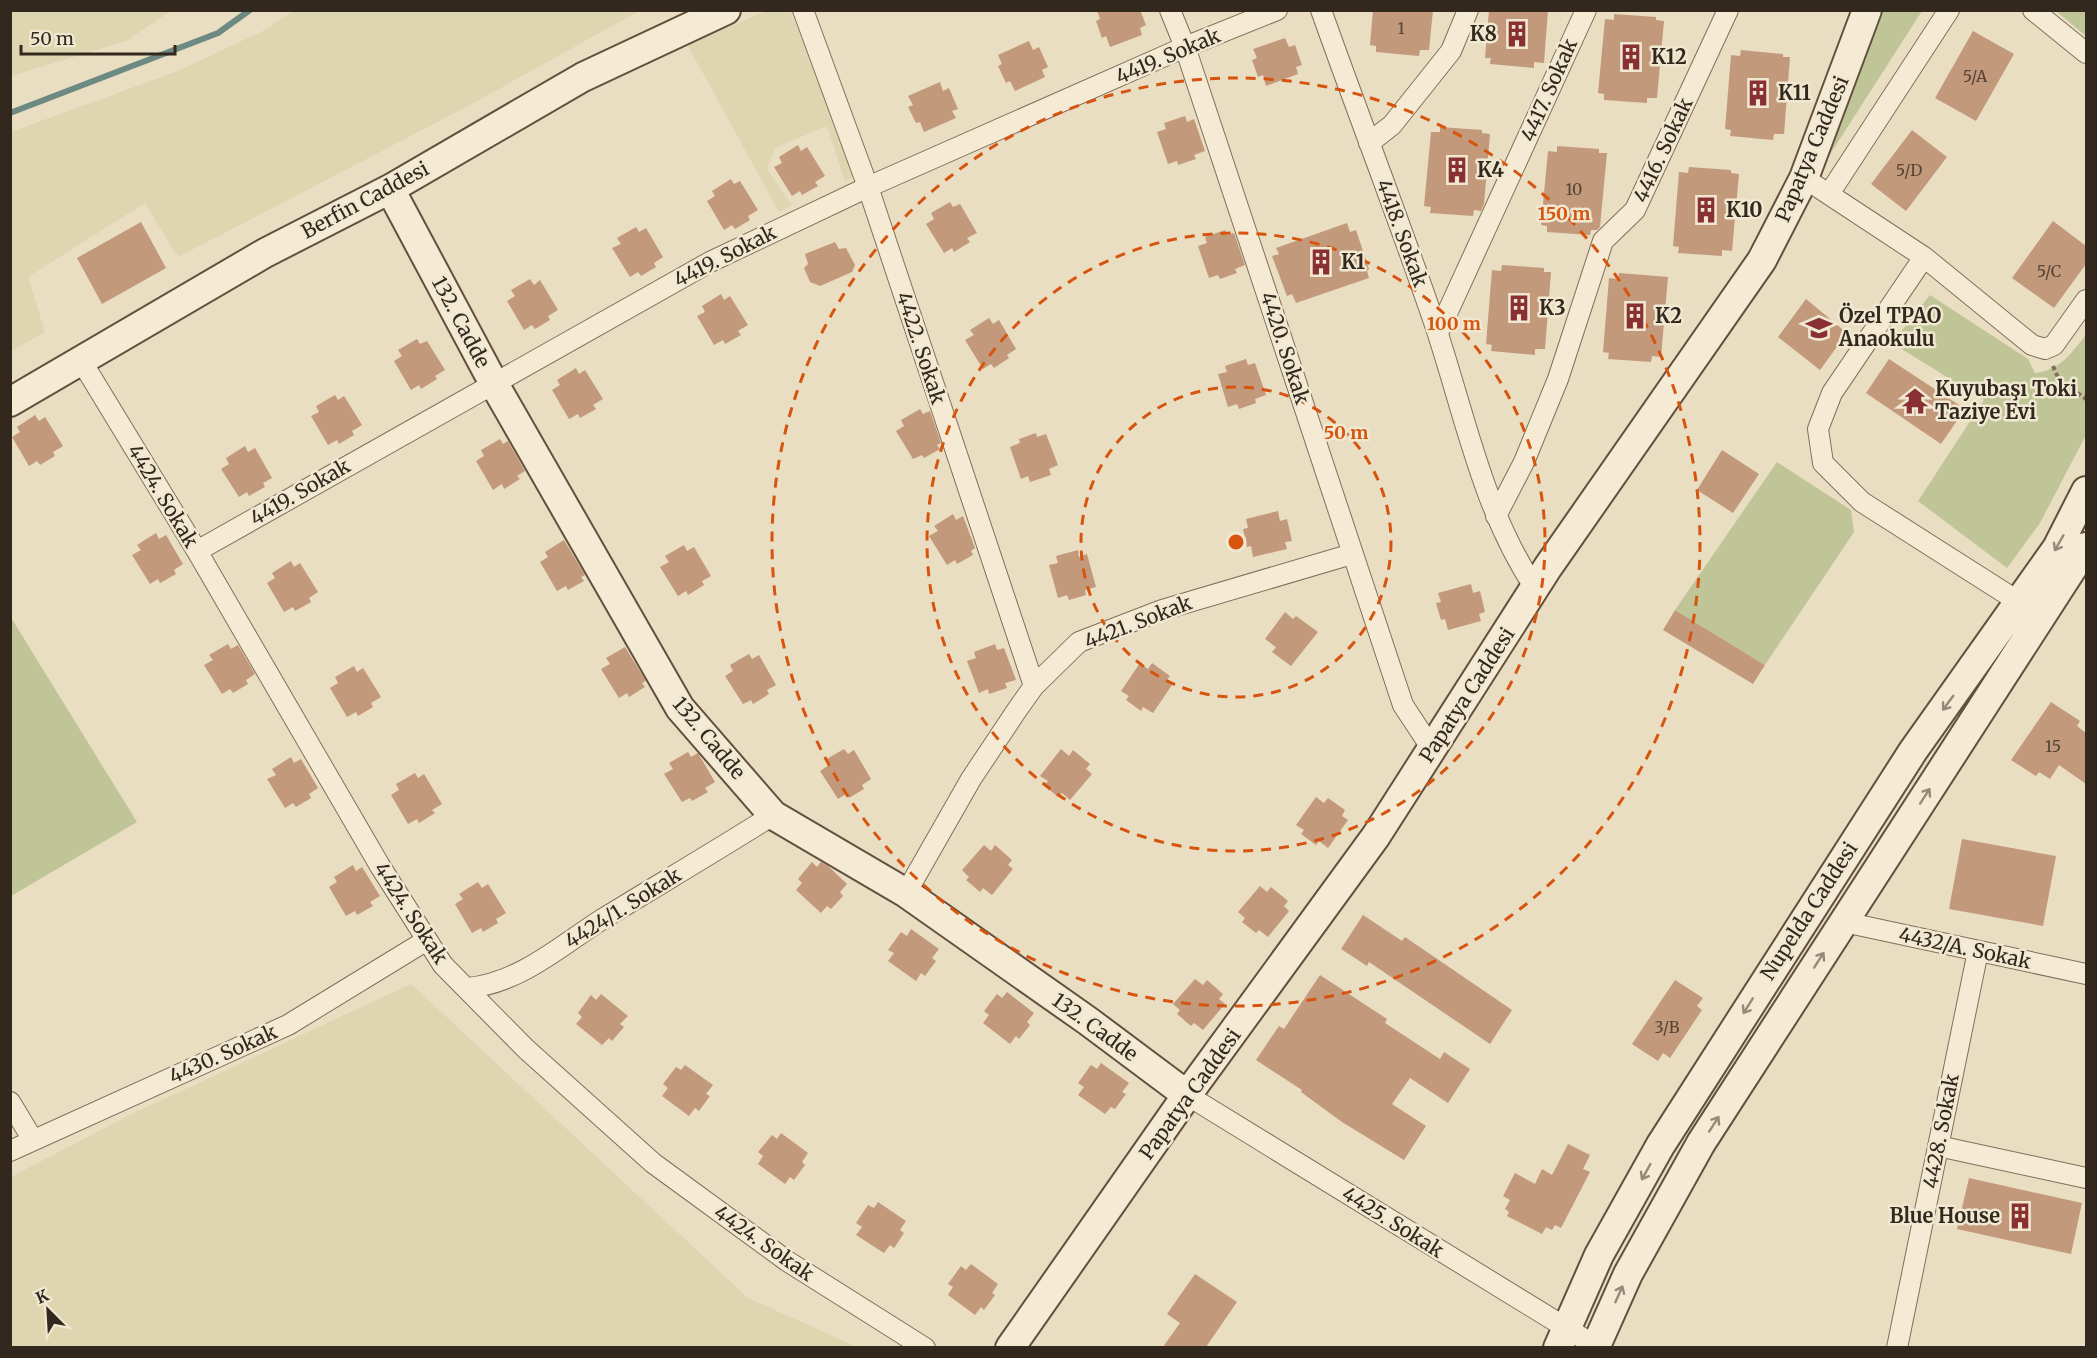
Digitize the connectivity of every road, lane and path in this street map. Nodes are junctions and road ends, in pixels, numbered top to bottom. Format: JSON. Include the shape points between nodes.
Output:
{"nodes":[{"id":1,"x":726,"y":10,"type":"edge"},
{"id":2,"x":803,"y":10,"type":"edge"},
{"id":3,"x":1170,"y":10,"type":"edge"},
{"id":4,"x":1277,"y":10,"type":"edge"},
{"id":5,"x":1321,"y":10,"type":"edge"},
{"id":6,"x":1468,"y":10,"type":"edge"},
{"id":7,"x":1586,"y":10,"type":"edge"},
{"id":8,"x":1728,"y":10,"type":"edge"},
{"id":9,"x":1867,"y":10,"type":"edge"},
{"id":10,"x":1949,"y":10,"type":"edge"},
{"id":11,"x":2033,"y":10,"type":"edge"},
{"id":12,"x":1185,"y":47,"type":"junction"},
{"id":13,"x":2086,"y":53,"type":"edge"},
{"id":14,"x":1369,"y":143,"type":"junction"},
{"id":15,"x":1804,"y":178,"type":"junction"},
{"id":16,"x":868,"y":187,"type":"junction"},
{"id":17,"x":390,"y":189,"type":"junction"},
{"id":18,"x":1829,"y":194,"type":"junction"},
{"id":19,"x":1924,"y":257,"type":"junction"},
{"id":20,"x":2086,"y":300,"type":"edge"},
{"id":21,"x":1438,"y":333,"type":"junction"},
{"id":22,"x":2045,"y":349,"type":"junction"},
{"id":23,"x":82,"y":362,"type":"junction"},
{"id":24,"x":494,"y":382,"type":"junction"},
{"id":25,"x":2086,"y":399,"type":"edge"},
{"id":26,"x":10,"y":402,"type":"edge"},
{"id":27,"x":2086,"y":491,"type":"edge"},
{"id":28,"x":1496,"y":516,"type":"junction"},
{"id":29,"x":2086,"y":547,"type":"edge"},
{"id":30,"x":197,"y":550,"type":"junction"},
{"id":31,"x":1352,"y":554,"type":"junction"},
{"id":32,"x":1535,"y":588,"type":"junction"},
{"id":33,"x":2019,"y":602,"type":"junction"},
{"id":34,"x":1034,"y":686,"type":"junction"},
{"id":35,"x":1432,"y":749,"type":"junction"},
{"id":36,"x":773,"y":815,"type":"junction"},
{"id":37,"x":906,"y":893,"type":"junction"},
{"id":38,"x":1844,"y":922,"type":"junction"},
{"id":39,"x":427,"y":940,"type":"junction"},
{"id":40,"x":1978,"y":951,"type":"junction"},
{"id":41,"x":2086,"y":974,"type":"edge"},
{"id":42,"x":468,"y":988,"type":"junction"},
{"id":43,"x":1187,"y":1095,"type":"junction"},
{"id":44,"x":10,"y":1102,"type":"edge"},
{"id":45,"x":33,"y":1140,"type":"junction"},
{"id":46,"x":1938,"y":1146,"type":"junction"},
{"id":47,"x":10,"y":1151,"type":"edge"},
{"id":48,"x":2086,"y":1178,"type":"edge"},
{"id":49,"x":1563,"y":1338,"type":"edge"},
{"id":50,"x":925,"y":1347,"type":"edge"},
{"id":51,"x":1010,"y":1347,"type":"edge"},
{"id":52,"x":1597,"y":1347,"type":"edge"},
{"id":53,"x":1897,"y":1347,"type":"edge"}],
"edges":[{"from":1,"to":17,"type":"street","name":"Berfin Caddesi","via":[[583,77]]},
{"from":2,"to":16,"type":"street","name":"4422. Sokak"},
{"from":3,"to":12,"type":"street","name":"4420. Sokak"},
{"from":4,"to":12,"type":"street","name":"4419. Sokak"},
{"from":5,"to":14,"type":"street","name":"4418. Sokak"},
{"from":6,"to":14,"type":"street","via":[[1451,51],[1392,125]]},
{"from":7,"to":21,"type":"street","name":"4417. Sokak"},
{"from":8,"to":28,"type":"street","name":"4416. Sokak","via":[[1635,210],[1603,241],[1558,379],[1524,462]]},
{"from":9,"to":15,"type":"street","name":"Papatya Caddesi"},
{"from":10,"to":18,"type":"street"},
{"from":11,"to":13,"type":"street"},
{"from":12,"to":16,"type":"street","name":"4419. Sokak"},
{"from":12,"to":31,"type":"street","name":"4420. Sokak"},
{"from":14,"to":21,"type":"street","name":"4418. Sokak"},
{"from":15,"to":18,"type":"street"},
{"from":15,"to":32,"type":"street","name":"Papatya Caddesi","via":[[1762,260]]},
{"from":16,"to":24,"type":"street","name":"4419. Sokak","via":[[710,262]]},
{"from":16,"to":34,"type":"street","name":"4422. Sokak"},
{"from":17,"to":23,"type":"street","name":"Berfin Caddesi","via":[[265,253]]},
{"from":17,"to":24,"type":"street","name":"132. Cadde"},
{"from":18,"to":19,"type":"street"},
{"from":19,"to":22,"type":"street","via":[[2032,345]]},
{"from":19,"to":33,"type":"street","via":[[1833,393],[1818,429],[1823,463],[1862,502]]},
{"from":20,"to":22,"type":"street","via":[[2054,345]]},
{"from":21,"to":28,"type":"street","name":"4418. Sokak"},
{"from":22,"to":25,"type":"path","via":[[2059,380]]},
{"from":23,"to":26,"type":"street","name":"Berfin Caddesi"},
{"from":23,"to":30,"type":"street","name":"4424. Sokak"},
{"from":24,"to":30,"type":"street","name":"4419. Sokak"},
{"from":24,"to":36,"type":"street","name":"132. Cadde","via":[[680,708]]},
{"from":27,"to":33,"type":"street","name":"Nupelda Caddesi","one_way":true,"via":[[2057,548]]},
{"from":28,"to":32,"type":"street","name":"4418. Sokak","via":[[1515,558]]},
{"from":38,"to":29,"type":"street","name":"Nupelda Caddesi","one_way":true},
{"from":30,"to":39,"type":"street","name":"4424. Sokak"},
{"from":31,"to":34,"type":"street","name":"4421. Sokak","via":[[1162,610],[1079,642]]},
{"from":31,"to":35,"type":"street","name":"4420. Sokak","via":[[1403,705]]},
{"from":32,"to":35,"type":"street","name":"Papatya Caddesi"},
{"from":33,"to":49,"type":"street","name":"Nupelda Caddesi","one_way":true,"via":[[1913,751],[1666,1136],[1599,1255]]},
{"from":34,"to":37,"type":"street","name":"4421. Sokak","via":[[971,778]]},
{"from":35,"to":43,"type":"street","name":"Papatya Caddesi","via":[[1376,836]]},
{"from":36,"to":37,"type":"street","name":"132. Cadde"},
{"from":36,"to":42,"type":"street","name":"4424/1. Sokak","via":[[533,966],[481,987]]},
{"from":37,"to":43,"type":"street","name":"132. Cadde"},
{"from":38,"to":40,"type":"street","name":"4432/A. Sokak"},
{"from":52,"to":38,"type":"street","name":"Nupelda Caddesi","one_way":true,"via":[[1628,1274],[1701,1143]]},
{"from":39,"to":42,"type":"street","name":"4424. Sokak","via":[[443,965]]},
{"from":39,"to":45,"type":"street","name":"4430. Sokak","via":[[288,1025]]},
{"from":40,"to":41,"type":"street","name":"4432/A. Sokak"},
{"from":40,"to":46,"type":"street","name":"4428. Sokak"},
{"from":42,"to":50,"type":"street","name":"4424. Sokak","via":[[526,1049],[652,1163],[787,1261]]},
{"from":43,"to":49,"type":"street","name":"4425. Sokak"},
{"from":43,"to":51,"type":"street","name":"Papatya Caddesi"},
{"from":44,"to":45,"type":"street"},
{"from":45,"to":47,"type":"street","name":"4430. Sokak"},
{"from":46,"to":48,"type":"street"},
{"from":46,"to":53,"type":"street","name":"4428. Sokak"},
{"from":49,"to":52,"type":"street","name":"4425. Sokak"}]}
